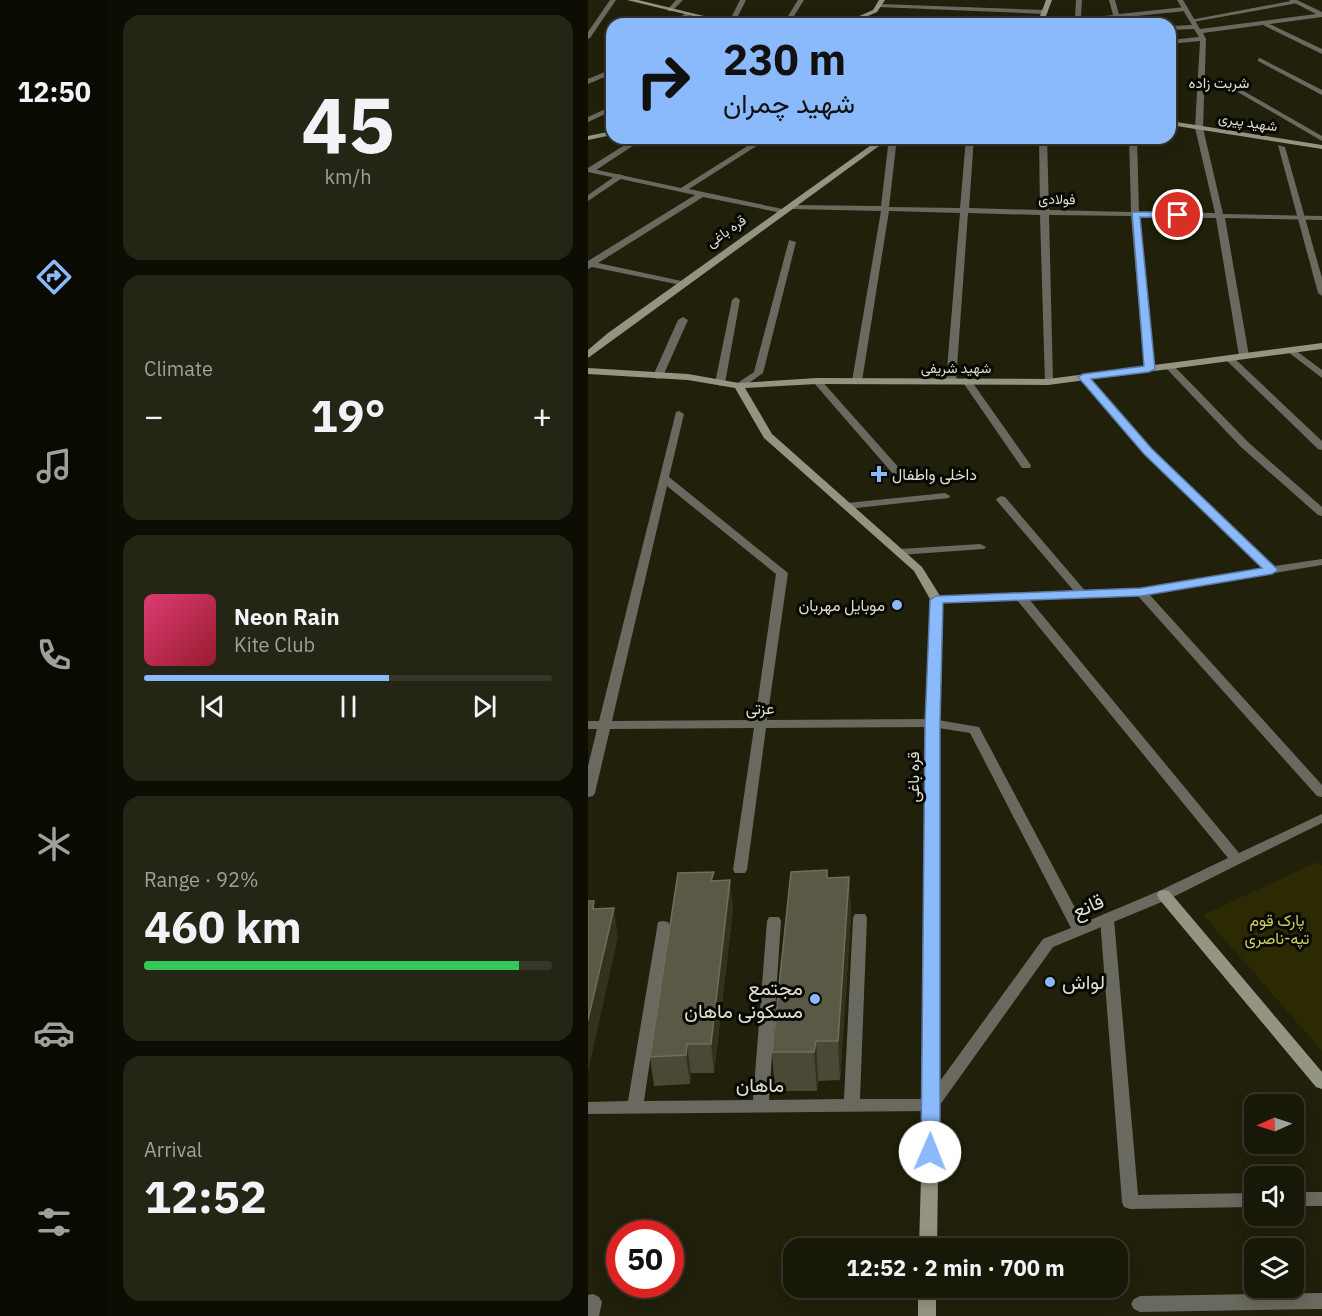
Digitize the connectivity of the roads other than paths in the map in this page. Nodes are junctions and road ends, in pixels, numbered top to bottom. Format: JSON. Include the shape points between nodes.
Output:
{"nodes":[{"id":1,"x":613,"y":0,"type":"edge"},
{"id":2,"x":630,"y":0,"type":"edge"},
{"id":3,"x":680,"y":0,"type":"edge"},
{"id":4,"x":743,"y":0,"type":"edge"},
{"id":5,"x":801,"y":0,"type":"edge"},
{"id":6,"x":1049,"y":0,"type":"edge"},
{"id":7,"x":1079,"y":0,"type":"edge"},
{"id":8,"x":1112,"y":0,"type":"edge"},
{"id":9,"x":1180,"y":0,"type":"edge"},
{"id":10,"x":1294,"y":1,"type":"edge"},
{"id":11,"x":881,"y":3,"type":"edge"},
{"id":12,"x":1322,"y":8,"type":"edge"},
{"id":13,"x":1185,"y":9,"type":"junction"},
{"id":14,"x":670,"y":10,"type":"junction"},
{"id":15,"x":1313,"y":10,"type":"junction"},
{"id":16,"x":1044,"y":12,"type":"junction"},
{"id":17,"x":689,"y":14,"type":"junction"},
{"id":18,"x":1322,"y":14,"type":"edge"},
{"id":19,"x":1116,"y":16,"type":"junction"},
{"id":20,"x":681,"y":18,"type":"edge"},
{"id":21,"x":702,"y":18,"type":"edge"},
{"id":22,"x":736,"y":18,"type":"edge"},
{"id":23,"x":790,"y":18,"type":"edge"},
{"id":24,"x":862,"y":18,"type":"edge"},
{"id":25,"x":1042,"y":18,"type":"edge"},
{"id":26,"x":1079,"y":18,"type":"edge"},
{"id":27,"x":1106,"y":18,"type":"edge"},
{"id":28,"x":1263,"y":22,"type":"junction"},
{"id":29,"x":1176,"y":28,"type":"edge"},
{"id":30,"x":1198,"y":29,"type":"junction"},
{"id":31,"x":588,"y":37,"type":"edge"},
{"id":32,"x":1176,"y":39,"type":"edge"},
{"id":33,"x":1322,"y":52,"type":"edge"},
{"id":34,"x":1260,"y":60,"type":"dead end"},
{"id":35,"x":606,"y":74,"type":"edge"},
{"id":36,"x":588,"y":82,"type":"edge"},
{"id":37,"x":1231,"y":86,"type":"dead end"},
{"id":38,"x":1322,"y":93,"type":"edge"},
{"id":39,"x":606,"y":111,"type":"edge"},
{"id":40,"x":588,"y":120,"type":"edge"},
{"id":41,"x":1176,"y":124,"type":"edge"},
{"id":42,"x":1199,"y":128,"type":"junction"},
{"id":43,"x":606,"y":134,"type":"edge"},
{"id":44,"x":588,"y":138,"type":"edge"},
{"id":45,"x":1322,"y":139,"type":"edge"},
{"id":46,"x":631,"y":144,"type":"edge"},
{"id":47,"x":756,"y":144,"type":"edge"},
{"id":48,"x":878,"y":144,"type":"edge"},
{"id":49,"x":892,"y":144,"type":"edge"},
{"id":50,"x":970,"y":144,"type":"edge"},
{"id":51,"x":1043,"y":144,"type":"edge"},
{"id":52,"x":1133,"y":144,"type":"edge"},
{"id":53,"x":1281,"y":147,"type":"dead end"},
{"id":54,"x":1322,"y":147,"type":"edge"},
{"id":55,"x":589,"y":170,"type":"edge"},
{"id":56,"x":621,"y":177,"type":"junction"},
{"id":57,"x":683,"y":190,"type":"junction"},
{"id":58,"x":702,"y":194,"type":"junction"},
{"id":59,"x":588,"y":199,"type":"edge"},
{"id":60,"x":885,"y":209,"type":"junction"},
{"id":61,"x":787,"y":210,"type":"junction"},
{"id":62,"x":966,"y":211,"type":"junction"},
{"id":63,"x":1043,"y":212,"type":"junction"},
{"id":64,"x":1135,"y":214,"type":"junction"},
{"id":65,"x":1220,"y":216,"type":"junction"},
{"id":66,"x":1300,"y":218,"type":"junction"},
{"id":67,"x":1322,"y":218,"type":"edge"},
{"id":68,"x":792,"y":242,"type":"dead end"},
{"id":69,"x":589,"y":265,"type":"edge"},
{"id":70,"x":683,"y":284,"type":"junction"},
{"id":71,"x":1322,"y":293,"type":"edge"},
{"id":72,"x":736,"y":300,"type":"dead end"},
{"id":73,"x":683,"y":320,"type":"dead end"},
{"id":74,"x":1322,"y":346,"type":"edge"},
{"id":75,"x":1291,"y":350,"type":"junction"},
{"id":76,"x":588,"y":355,"type":"edge"},
{"id":77,"x":1244,"y":356,"type":"junction"},
{"id":78,"x":1229,"y":358,"type":"junction"},
{"id":79,"x":1169,"y":366,"type":"junction"},
{"id":80,"x":1149,"y":369,"type":"junction"},
{"id":81,"x":588,"y":370,"type":"edge"},
{"id":82,"x":1322,"y":375,"type":"edge"},
{"id":83,"x":658,"y":376,"type":"junction"},
{"id":84,"x":1083,"y":377,"type":"junction"},
{"id":85,"x":817,"y":381,"type":"junction"},
{"id":86,"x":857,"y":381,"type":"junction"},
{"id":87,"x":951,"y":381,"type":"junction"},
{"id":88,"x":967,"y":381,"type":"junction"},
{"id":89,"x":1048,"y":381,"type":"junction"},
{"id":90,"x":720,"y":383,"type":"junction"},
{"id":91,"x":739,"y":386,"type":"junction"},
{"id":92,"x":679,"y":414,"type":"dead end"},
{"id":93,"x":1322,"y":447,"type":"edge"},
{"id":94,"x":1026,"y":466,"type":"dead end"},
{"id":95,"x":664,"y":478,"type":"junction"},
{"id":96,"x":904,"y":480,"type":"dead end"},
{"id":97,"x":945,"y":496,"type":"dead end"},
{"id":98,"x":1001,"y":499,"type":"dead end"},
{"id":99,"x":847,"y":506,"type":"junction"},
{"id":100,"x":1322,"y":513,"type":"edge"},
{"id":101,"x":980,"y":547,"type":"dead end"},
{"id":102,"x":899,"y":552,"type":"junction"},
{"id":103,"x":1322,"y":562,"type":"edge"},
{"id":104,"x":1272,"y":570,"type":"junction"},
{"id":105,"x":1141,"y":592,"type":"junction"},
{"id":106,"x":1083,"y":595,"type":"junction"},
{"id":107,"x":1021,"y":597,"type":"junction"},
{"id":108,"x":936,"y":600,"type":"junction"},
{"id":109,"x":932,"y":723,"type":"junction"},
{"id":110,"x":761,"y":724,"type":"junction"},
{"id":111,"x":606,"y":725,"type":"junction"},
{"id":112,"x":588,"y":726,"type":"edge"},
{"id":113,"x":588,"y":793,"type":"edge"},
{"id":114,"x":1322,"y":793,"type":"edge"},
{"id":115,"x":1322,"y":818,"type":"edge"},
{"id":116,"x":1237,"y":859,"type":"junction"},
{"id":117,"x":740,"y":870,"type":"dead end"},
{"id":118,"x":1164,"y":895,"type":"junction"},
{"id":119,"x":860,"y":918,"type":"dead end"},
{"id":120,"x":1107,"y":919,"type":"junction"},
{"id":121,"x":774,"y":921,"type":"dead end"},
{"id":122,"x":663,"y":926,"type":"dead end"},
{"id":123,"x":1079,"y":930,"type":"junction"},
{"id":124,"x":1322,"y":1083,"type":"edge"},
{"id":125,"x":852,"y":1105,"type":"junction"},
{"id":126,"x":932,"y":1105,"type":"junction"},
{"id":127,"x":761,"y":1106,"type":"junction"},
{"id":128,"x":635,"y":1107,"type":"junction"},
{"id":129,"x":588,"y":1108,"type":"edge"},
{"id":130,"x":1322,"y":1198,"type":"edge"},
{"id":131,"x":1304,"y":1199,"type":"edge"},
{"id":132,"x":1244,"y":1200,"type":"edge"},
{"id":133,"x":928,"y":1238,"type":"edge"},
{"id":134,"x":927,"y":1298,"type":"edge"},
{"id":135,"x":1322,"y":1301,"type":"edge"},
{"id":136,"x":588,"y":1303,"type":"edge"},
{"id":137,"x":1140,"y":1304,"type":"dead end"},
{"id":138,"x":590,"y":1316,"type":"edge"},
{"id":139,"x":927,"y":1316,"type":"edge"}],
"edges":[{"from":1,"to":31,"type":"street"},
{"from":2,"to":14,"type":"main road"},
{"from":3,"to":14,"type":"street"},
{"from":4,"to":22,"type":"street"},
{"from":5,"to":23,"type":"street"},
{"from":6,"to":16,"type":"main road"},
{"from":7,"to":26,"type":"street"},
{"from":8,"to":19,"type":"street"},
{"from":9,"to":13,"type":"street"},
{"from":10,"to":15,"type":"street"},
{"from":10,"to":30,"type":"street"},
{"from":11,"to":16,"type":"street"},
{"from":11,"to":24,"type":"main road"},
{"from":12,"to":15,"type":"street"},
{"from":13,"to":19,"type":"street"},
{"from":13,"to":30,"type":"street"},
{"from":14,"to":17,"type":"main road"},
{"from":15,"to":18,"type":"street"},
{"from":16,"to":25,"type":"main road"},
{"from":17,"to":20,"type":"street"},
{"from":17,"to":21,"type":"main road"},
{"from":18,"to":28,"type":"street"},
{"from":19,"to":27,"type":"street"},
{"from":28,"to":30,"type":"street"},
{"from":28,"to":33,"type":"street"},
{"from":29,"to":30,"type":"street"},
{"from":30,"to":32,"type":"street"},
{"from":30,"to":42,"type":"street"},
{"from":34,"to":38,"type":"street"},
{"from":35,"to":36,"type":"street"},
{"from":37,"to":45,"type":"street"},
{"from":39,"to":40,"type":"street"},
{"from":41,"to":42,"type":"main road","name":"شهید پیری"},
{"from":42,"to":54,"type":"main road","name":"شهید پیری"},
{"from":42,"to":65,"type":"street"},
{"from":43,"to":44,"type":"main road"},
{"from":46,"to":55,"type":"street"},
{"from":47,"to":57,"type":"street"},
{"from":48,"to":61,"type":"main road","name":"قره باغی"},
{"from":49,"to":60,"type":"street"},
{"from":50,"to":62,"type":"street"},
{"from":51,"to":63,"type":"street"},
{"from":52,"to":64,"type":"street"},
{"from":53,"to":66,"type":"street"},
{"from":55,"to":56,"type":"street","name":"فولادی"},
{"from":56,"to":57,"type":"street","name":"فولادی"},
{"from":56,"to":59,"type":"street"},
{"from":57,"to":58,"type":"street","name":"فولادی"},
{"from":58,"to":61,"type":"street","name":"فولادی"},
{"from":58,"to":69,"type":"street"},
{"from":60,"to":61,"type":"street","name":"فولادی"},
{"from":60,"to":62,"type":"street","name":"فولادی"},
{"from":60,"to":86,"type":"street"},
{"from":61,"to":70,"type":"main road","name":"قره باغی"},
{"from":62,"to":63,"type":"street","name":"فولادی"},
{"from":62,"to":87,"type":"street"},
{"from":63,"to":64,"type":"street","name":"فولادی"},
{"from":63,"to":89,"type":"street"},
{"from":64,"to":65,"type":"street","name":"فولادی"},
{"from":64,"to":80,"type":"street"},
{"from":65,"to":66,"type":"street","name":"فولادی"},
{"from":65,"to":77,"type":"street"},
{"from":66,"to":67,"type":"street","name":"فولادی"},
{"from":66,"to":71,"type":"street"},
{"from":68,"to":91,"type":"street","via":[[758,373]]},
{"from":69,"to":70,"type":"street"},
{"from":70,"to":76,"type":"main road","name":"قره باغی"},
{"from":72,"to":90,"type":"street"},
{"from":73,"to":83,"type":"street"},
{"from":74,"to":75,"type":"main road","name":"شهید شریفى"},
{"from":75,"to":77,"type":"main road","name":"شهید شریفى"},
{"from":75,"to":82,"type":"street"},
{"from":77,"to":78,"type":"main road","name":"شهید شریفى"},
{"from":78,"to":79,"type":"main road","name":"شهید شریفى"},
{"from":78,"to":93,"type":"street"},
{"from":79,"to":80,"type":"main road","name":"شهید شریفى"},
{"from":79,"to":100,"type":"street","via":[[1245,445]]},
{"from":80,"to":84,"type":"main road","name":"شهید شریفى"},
{"from":81,"to":83,"type":"main road","name":"شهید شریفى"},
{"from":83,"to":90,"type":"main road","name":"شهید شریفى"},
{"from":84,"to":89,"type":"main road","name":"شهید شریفى"},
{"from":84,"to":104,"type":"street","via":[[1148,452]]},
{"from":85,"to":86,"type":"main road","name":"شهید شریفى"},
{"from":85,"to":91,"type":"main road","name":"شهید شریفى"},
{"from":85,"to":96,"type":"street"},
{"from":86,"to":87,"type":"main road","name":"شهید شریفى"},
{"from":87,"to":88,"type":"main road","name":"شهید شریفى"},
{"from":88,"to":89,"type":"main road","name":"شهید شریفى"},
{"from":88,"to":94,"type":"street"},
{"from":90,"to":91,"type":"main road","name":"شهید شریفى"},
{"from":91,"to":99,"type":"main road","via":[[768,436]]},
{"from":92,"to":95,"type":"street"},
{"from":95,"to":110,"type":"street","via":[[782,573]]},
{"from":95,"to":111,"type":"street"},
{"from":97,"to":99,"type":"street"},
{"from":98,"to":106,"type":"street"},
{"from":99,"to":102,"type":"main road"},
{"from":101,"to":102,"type":"street"},
{"from":102,"to":108,"type":"main road","via":[[918,569]]},
{"from":103,"to":104,"type":"street"},
{"from":104,"to":105,"type":"street"},
{"from":105,"to":106,"type":"street"},
{"from":105,"to":114,"type":"street"},
{"from":106,"to":107,"type":"street"},
{"from":107,"to":108,"type":"street"},
{"from":107,"to":116,"type":"street"},
{"from":108,"to":109,"type":"main road","name":"قره باغی"},
{"from":109,"to":110,"type":"street","name":"عزتی"},
{"from":109,"to":123,"type":"street","name":"عزتی","via":[[975,730]]},
{"from":109,"to":126,"type":"main road","name":"قره باغی"},
{"from":110,"to":111,"type":"street","name":"عزتی"},
{"from":110,"to":117,"type":"street"},
{"from":111,"to":112,"type":"street","name":"عزتی"},
{"from":111,"to":113,"type":"street"},
{"from":115,"to":116,"type":"street","name":"قانع"},
{"from":116,"to":118,"type":"street","name":"قانع"},
{"from":118,"to":120,"type":"street","name":"قانع"},
{"from":118,"to":124,"type":"main road"},
{"from":119,"to":125,"type":"street"},
{"from":120,"to":123,"type":"street","name":"قانع"},
{"from":120,"to":132,"type":"street","via":[[1130,1202]]},
{"from":121,"to":127,"type":"street"},
{"from":122,"to":128,"type":"street"},
{"from":123,"to":126,"type":"street","name":"قانع","via":[[1048,943]]},
{"from":125,"to":126,"type":"street","name":"ماهان"},
{"from":125,"to":127,"type":"street","name":"ماهان"},
{"from":126,"to":133,"type":"main road","name":"قره باغی"},
{"from":127,"to":128,"type":"street","name":"ماهان"},
{"from":128,"to":129,"type":"street","name":"ماهان"},
{"from":130,"to":131,"type":"street"},
{"from":134,"to":139,"type":"main road"},
{"from":135,"to":137,"type":"street"},
{"from":136,"to":138,"type":"street","via":[[592,1302]]}]}
